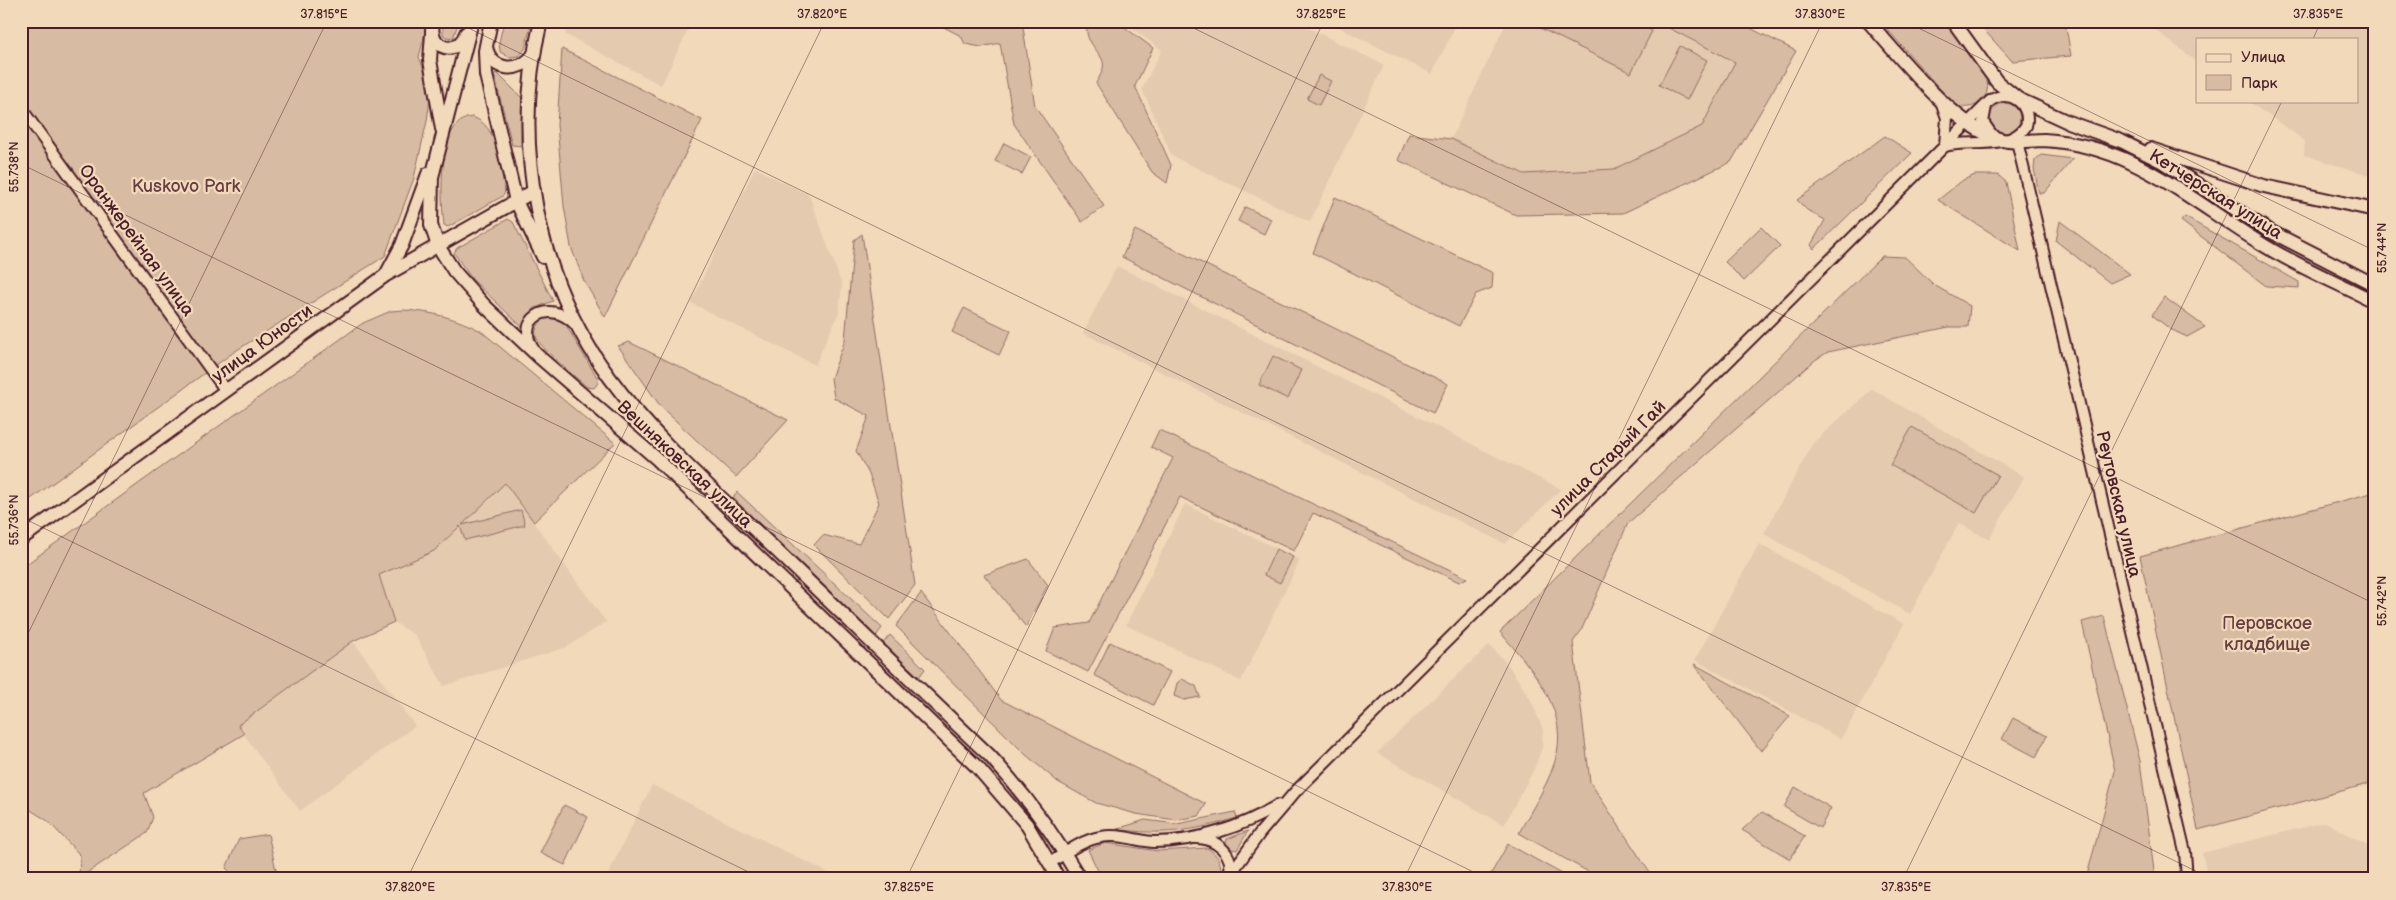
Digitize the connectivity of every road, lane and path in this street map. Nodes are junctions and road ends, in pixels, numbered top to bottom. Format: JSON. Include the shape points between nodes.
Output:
{"nodes":[{"id":1,"x":471,"y":21,"type":"edge"},
{"id":2,"x":490,"y":21,"type":"edge"},
{"id":3,"x":542,"y":21,"type":"edge"},
{"id":4,"x":1868,"y":21,"type":"edge"},
{"id":5,"x":1953,"y":21,"type":"edge"},
{"id":6,"x":433,"y":25,"type":"edge"},
{"id":7,"x":486,"y":42,"type":"junction"},
{"id":8,"x":533,"y":60,"type":"junction"},
{"id":9,"x":2018,"y":99,"type":"junction"},
{"id":10,"x":1941,"y":101,"type":"junction"},
{"id":11,"x":1990,"y":101,"type":"junction"},
{"id":12,"x":21,"y":108,"type":"edge"},
{"id":13,"x":1968,"y":123,"type":"junction"},
{"id":14,"x":442,"y":134,"type":"junction"},
{"id":15,"x":2008,"y":139,"type":"junction"},
{"id":16,"x":2121,"y":141,"type":"junction"},
{"id":17,"x":1945,"y":146,"type":"junction"},
{"id":18,"x":436,"y":155,"type":"junction"},
{"id":19,"x":534,"y":191,"type":"junction"},
{"id":20,"x":516,"y":202,"type":"junction"},
{"id":21,"x":2375,"y":210,"type":"edge"},
{"id":22,"x":438,"y":246,"type":"junction"},
{"id":23,"x":386,"y":275,"type":"junction"},
{"id":24,"x":556,"y":278,"type":"junction"},
{"id":25,"x":2375,"y":285,"type":"edge"},
{"id":26,"x":2375,"y":302,"type":"edge"},
{"id":27,"x":577,"y":326,"type":"junction"},
{"id":28,"x":538,"y":356,"type":"junction"},
{"id":29,"x":226,"y":391,"type":"junction"},
{"id":30,"x":21,"y":539,"type":"edge"},
{"id":31,"x":934,"y":702,"type":"junction"},
{"id":32,"x":922,"y":714,"type":"junction"},
{"id":33,"x":1295,"y":792,"type":"junction"},
{"id":34,"x":1190,"y":838,"type":"junction"},
{"id":35,"x":1065,"y":854,"type":"junction"},
{"id":36,"x":1050,"y":863,"type":"junction"},
{"id":37,"x":1059,"y":879,"type":"edge"},
{"id":38,"x":1080,"y":879,"type":"edge"},
{"id":39,"x":1227,"y":879,"type":"edge"},
{"id":40,"x":2187,"y":879,"type":"edge"}],
"edges":[{"from":1,"to":6,"type":"main road","via":[[464,39],[453,48],[440,46],[435,40]]},
{"from":1,"to":14,"type":"main road"},
{"from":2,"to":7,"type":"main road"},
{"from":3,"to":8,"type":"main road","name":"Вешняковская улица"},
{"from":4,"to":10,"type":"main road"},
{"from":5,"to":9,"type":"main road","name":"Кетчерская улица","via":[[1997,82]]},
{"from":6,"to":14,"type":"main road","name":"Вешняковская улица","via":[[430,60]]},
{"from":7,"to":8,"type":"main road","via":[[490,59],[502,67],[517,68]]},
{"from":7,"to":20,"type":"main road","via":[[486,75]]},
{"from":8,"to":19,"type":"main road","name":"Вешняковская улица","via":[[530,144]]},
{"from":9,"to":11,"type":"street","via":[[2003,96]]},
{"from":9,"to":15,"type":"street","via":[[2026,109],[2027,121],[2022,133]]},
{"from":9,"to":16,"type":"main road","name":"Кетчерская улица"},
{"from":10,"to":13,"type":"main road"},
{"from":10,"to":17,"type":"street","via":[[1947,118]]},
{"from":11,"to":13,"type":"street","name":"улица Старый Гай"},
{"from":11,"to":15,"type":"street","via":[[1983,113],[1983,122]]},
{"from":12,"to":29,"type":"street","name":"Оранжерейная улица"},
{"from":13,"to":15,"type":"main road"},
{"from":13,"to":17,"type":"street","name":"улица Старый Гай"},
{"from":14,"to":18,"type":"main road","name":"Вешняковская улица"},
{"from":15,"to":17,"type":"street"},
{"from":15,"to":26,"type":"main road","name":"Кетчерская улица","via":[[2067,142],[2116,155],[2155,174],[2259,243]]},
{"from":15,"to":40,"type":"street","name":"Реутовская улица","via":[[2182,843]]},
{"from":16,"to":21,"type":"main road","via":[[2264,186]]},
{"from":16,"to":25,"type":"main road","name":"Кетчерская улица","via":[[2163,162],[2266,229]]},
{"from":17,"to":33,"type":"street","name":"улица Старый Гай"},
{"from":18,"to":22,"type":"main road","name":"Вешняковская улица","via":[[430,212]]},
{"from":18,"to":23,"type":"main road","via":[[402,245]]},
{"from":19,"to":20,"type":"main road","name":"улица Юности"},
{"from":19,"to":24,"type":"main road","name":"Вешняковская улица"},
{"from":20,"to":22,"type":"main road","name":"улица Юности"},
{"from":20,"to":24,"type":"main road"},
{"from":22,"to":23,"type":"main road","name":"улица Юности"},
{"from":22,"to":28,"type":"main road","name":"Вешняковская улица","via":[[465,285]]},
{"from":23,"to":29,"type":"main road","name":"улица Юности"},
{"from":24,"to":27,"type":"main road","name":"Вешняковская улица"},
{"from":27,"to":28,"type":"street","via":[[560,312],[552,310],[538,315],[528,334],[530,345]]},
{"from":27,"to":31,"type":"main road","name":"Вешняковская улица","via":[[610,378],[659,436]]},
{"from":28,"to":32,"type":"main road","name":"Вешняковская улица","via":[[656,459]]},
{"from":29,"to":30,"type":"main road","name":"улица Юности"},
{"from":31,"to":32,"type":"street","via":[[934,714]]},
{"from":31,"to":35,"type":"main road","name":"Вешняковская улица","via":[[1022,791]]},
{"from":32,"to":36,"type":"main road","name":"Вешняковская улица","via":[[1004,798],[1027,826]]},
{"from":33,"to":34,"type":"street","name":"улица Старый Гай","via":[[1260,815]]},
{"from":33,"to":39,"type":"street","name":"улица Старый Гай"},
{"from":34,"to":35,"type":"street","name":"улица Старый Гай","via":[[1152,842],[1103,836],[1090,839]]},
{"from":34,"to":39,"type":"street","name":"улица Старый Гай","via":[[1209,840],[1225,851],[1230,865]]},
{"from":35,"to":36,"type":"street","name":"улица Старый Гай"},
{"from":35,"to":38,"type":"main road","name":"Вешняковская улица"},
{"from":36,"to":37,"type":"main road","name":"Вешняковская улица"}]}
